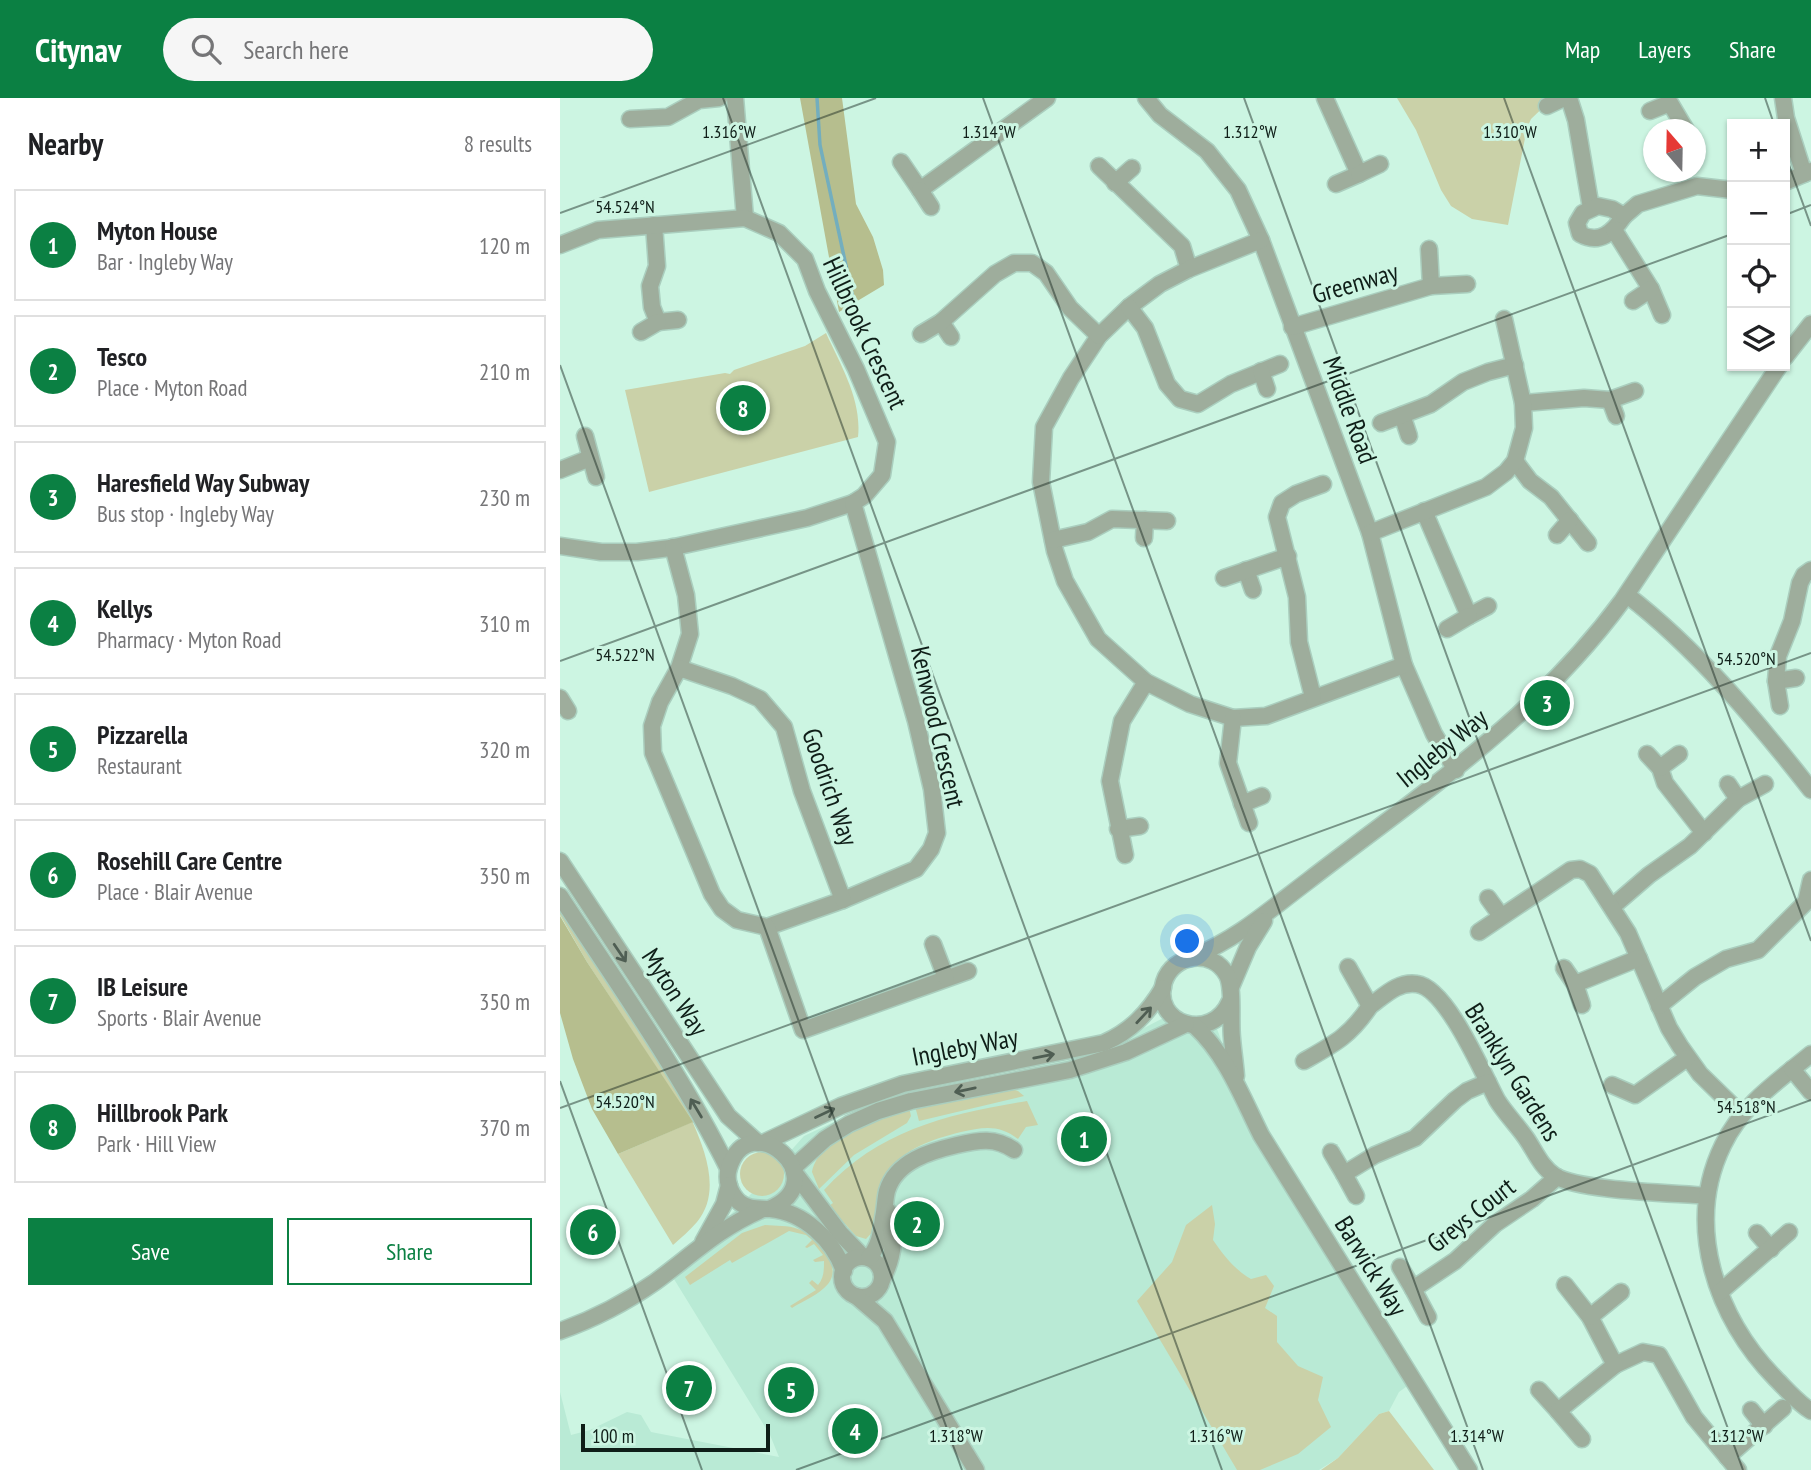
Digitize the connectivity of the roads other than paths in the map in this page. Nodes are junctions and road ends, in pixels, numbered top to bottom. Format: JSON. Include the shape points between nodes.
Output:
{"nodes":[{"id":1,"x":719,"y":98,"type":"edge"},
{"id":2,"x":735,"y":98,"type":"edge"},
{"id":3,"x":1146,"y":98,"type":"edge"},
{"id":4,"x":1325,"y":98,"type":"edge"},
{"id":5,"x":1566,"y":98,"type":"edge"},
{"id":6,"x":1783,"y":98,"type":"edge"},
{"id":7,"x":1044,"y":99,"type":"edge"},
{"id":8,"x":1672,"y":100,"type":"edge"},
{"id":9,"x":1547,"y":106,"type":"dead end"},
{"id":10,"x":1650,"y":111,"type":"dead end"},
{"id":11,"x":630,"y":119,"type":"dead end"},
{"id":12,"x":1681,"y":119,"type":"edge"},
{"id":13,"x":901,"y":162,"type":"dead end"},
{"id":14,"x":1380,"y":164,"type":"dead end"},
{"id":15,"x":1099,"y":166,"type":"dead end"},
{"id":16,"x":1132,"y":168,"type":"dead end"},
{"id":17,"x":1808,"y":173,"type":"edge"},
{"id":18,"x":1359,"y":174,"type":"junction"},
{"id":19,"x":1790,"y":180,"type":"edge"},
{"id":20,"x":1689,"y":182,"type":"edge"},
{"id":21,"x":1706,"y":182,"type":"edge"},
{"id":22,"x":1115,"y":183,"type":"junction"},
{"id":23,"x":1336,"y":184,"type":"dead end"},
{"id":24,"x":1727,"y":188,"type":"edge"},
{"id":25,"x":920,"y":190,"type":"junction"},
{"id":26,"x":931,"y":208,"type":"dead end"},
{"id":27,"x":1591,"y":208,"type":"junction"},
{"id":28,"x":745,"y":218,"type":"junction"},
{"id":29,"x":1619,"y":223,"type":"junction"},
{"id":30,"x":654,"y":225,"type":"junction"},
{"id":31,"x":1261,"y":240,"type":"junction"},
{"id":32,"x":560,"y":245,"type":"edge"},
{"id":33,"x":1429,"y":249,"type":"dead end"},
{"id":34,"x":1189,"y":269,"type":"junction"},
{"id":35,"x":1467,"y":284,"type":"dead end"},
{"id":36,"x":1431,"y":286,"type":"junction"},
{"id":37,"x":1651,"y":289,"type":"junction"},
{"id":38,"x":1633,"y":301,"type":"dead end"},
{"id":39,"x":1129,"y":307,"type":"junction"},
{"id":40,"x":1662,"y":315,"type":"dead end"},
{"id":41,"x":1504,"y":319,"type":"dead end"},
{"id":42,"x":678,"y":320,"type":"dead end"},
{"id":43,"x":658,"y":322,"type":"junction"},
{"id":44,"x":941,"y":322,"type":"junction"},
{"id":45,"x":1811,"y":324,"type":"edge"},
{"id":46,"x":1292,"y":327,"type":"junction"},
{"id":47,"x":641,"y":332,"type":"dead end"},
{"id":48,"x":921,"y":334,"type":"dead end"},
{"id":49,"x":1099,"y":336,"type":"junction"},
{"id":50,"x":951,"y":337,"type":"dead end"},
{"id":51,"x":1790,"y":350,"type":"edge"},
{"id":52,"x":1280,"y":364,"type":"dead end"},
{"id":53,"x":1515,"y":365,"type":"junction"},
{"id":54,"x":1261,"y":371,"type":"junction"},
{"id":55,"x":1776,"y":371,"type":"edge"},
{"id":56,"x":1267,"y":388,"type":"dead end"},
{"id":57,"x":1635,"y":391,"type":"dead end"},
{"id":58,"x":1610,"y":400,"type":"junction"},
{"id":59,"x":1524,"y":403,"type":"junction"},
{"id":60,"x":1402,"y":415,"type":"junction"},
{"id":61,"x":1616,"y":416,"type":"dead end"},
{"id":62,"x":1381,"y":423,"type":"dead end"},
{"id":63,"x":586,"y":436,"type":"dead end"},
{"id":64,"x":1409,"y":436,"type":"dead end"},
{"id":65,"x":590,"y":458,"type":"junction"},
{"id":66,"x":1515,"y":461,"type":"junction"},
{"id":67,"x":560,"y":470,"type":"edge"},
{"id":68,"x":596,"y":477,"type":"dead end"},
{"id":69,"x":1315,"y":493,"type":"dead end"},
{"id":70,"x":853,"y":503,"type":"junction"},
{"id":71,"x":1424,"y":511,"type":"junction"},
{"id":72,"x":1145,"y":520,"type":"junction"},
{"id":73,"x":1570,"y":520,"type":"junction"},
{"id":74,"x":1167,"y":521,"type":"dead end"},
{"id":75,"x":1370,"y":533,"type":"junction"},
{"id":76,"x":1557,"y":535,"type":"dead end"},
{"id":77,"x":1144,"y":538,"type":"dead end"},
{"id":78,"x":1053,"y":540,"type":"junction"},
{"id":79,"x":1588,"y":543,"type":"dead end"},
{"id":80,"x":673,"y":547,"type":"junction"},
{"id":81,"x":561,"y":552,"type":"edge"},
{"id":82,"x":1288,"y":556,"type":"junction"},
{"id":83,"x":1246,"y":570,"type":"junction"},
{"id":84,"x":1811,"y":570,"type":"edge"},
{"id":85,"x":1224,"y":578,"type":"dead end"},
{"id":86,"x":1253,"y":590,"type":"dead end"},
{"id":87,"x":1625,"y":598,"type":"junction"},
{"id":88,"x":1488,"y":606,"type":"dead end"},
{"id":89,"x":1469,"y":616,"type":"junction"},
{"id":90,"x":1447,"y":629,"type":"dead end"},
{"id":91,"x":1404,"y":665,"type":"junction"},
{"id":92,"x":679,"y":668,"type":"junction"},
{"id":93,"x":1796,"y":678,"type":"dead end"},
{"id":94,"x":1776,"y":681,"type":"junction"},
{"id":95,"x":1146,"y":682,"type":"junction"},
{"id":96,"x":1312,"y":697,"type":"junction"},
{"id":97,"x":1780,"y":706,"type":"dead end"},
{"id":98,"x":1233,"y":718,"type":"junction"},
{"id":99,"x":1647,"y":754,"type":"dead end"},
{"id":100,"x":1679,"y":754,"type":"dead end"},
{"id":101,"x":1660,"y":768,"type":"junction"},
{"id":102,"x":1456,"y":770,"type":"junction"},
{"id":103,"x":1728,"y":784,"type":"dead end"},
{"id":104,"x":1765,"y":784,"type":"dead end"},
{"id":105,"x":1811,"y":790,"type":"edge"},
{"id":106,"x":1262,"y":796,"type":"dead end"},
{"id":107,"x":1738,"y":799,"type":"junction"},
{"id":108,"x":1241,"y":804,"type":"junction"},
{"id":109,"x":1249,"y":823,"type":"dead end"},
{"id":110,"x":1140,"y":826,"type":"dead end"},
{"id":111,"x":1118,"y":830,"type":"junction"},
{"id":112,"x":1704,"y":833,"type":"junction"},
{"id":113,"x":1125,"y":855,"type":"dead end"},
{"id":114,"x":560,"y":861,"type":"edge"},
{"id":115,"x":1811,"y":880,"type":"edge"},
{"id":116,"x":560,"y":896,"type":"edge"},
{"id":117,"x":1488,"y":898,"type":"dead end"},
{"id":118,"x":843,"y":901,"type":"junction"},
{"id":119,"x":1612,"y":907,"type":"junction"},
{"id":120,"x":1269,"y":912,"type":"junction"},
{"id":121,"x":1501,"y":916,"type":"junction"},
{"id":122,"x":767,"y":927,"type":"junction"},
{"id":123,"x":1479,"y":932,"type":"dead end"},
{"id":124,"x":933,"y":944,"type":"dead end"},
{"id":125,"x":1719,"y":944,"type":"dead end"},
{"id":126,"x":1193,"y":957,"type":"junction"},
{"id":127,"x":1639,"y":958,"type":"junction"},
{"id":128,"x":1726,"y":959,"type":"junction"},
{"id":129,"x":1348,"y":967,"type":"dead end"},
{"id":130,"x":1564,"y":968,"type":"dead end"},
{"id":131,"x":968,"y":971,"type":"dead end"},
{"id":132,"x":946,"y":978,"type":"junction"},
{"id":133,"x":1574,"y":984,"type":"junction"},
{"id":134,"x":1163,"y":988,"type":"junction"},
{"id":135,"x":1230,"y":994,"type":"junction"},
{"id":136,"x":1582,"y":1005,"type":"dead end"},
{"id":137,"x":1370,"y":1006,"type":"junction"},
{"id":138,"x":1659,"y":1006,"type":"junction"},
{"id":139,"x":1191,"y":1025,"type":"junction"},
{"id":140,"x":1811,"y":1054,"type":"edge"},
{"id":141,"x":1687,"y":1058,"type":"junction"},
{"id":142,"x":1304,"y":1061,"type":"dead end"},
{"id":143,"x":1792,"y":1069,"type":"junction"},
{"id":144,"x":1488,"y":1082,"type":"junction"},
{"id":145,"x":1238,"y":1085,"type":"junction"},
{"id":146,"x":1612,"y":1085,"type":"dead end"},
{"id":147,"x":1811,"y":1092,"type":"edge"},
{"id":148,"x":1741,"y":1114,"type":"junction"},
{"id":149,"x":761,"y":1143,"type":"junction"},
{"id":150,"x":1014,"y":1150,"type":"dead end"},
{"id":151,"x":1331,"y":1152,"type":"dead end"},
{"id":152,"x":794,"y":1170,"type":"junction"},
{"id":153,"x":1344,"y":1174,"type":"junction"},
{"id":154,"x":729,"y":1177,"type":"junction"},
{"id":155,"x":1557,"y":1177,"type":"junction"},
{"id":156,"x":1356,"y":1196,"type":"dead end"},
{"id":157,"x":1707,"y":1196,"type":"junction"},
{"id":158,"x":886,"y":1202,"type":"junction"},
{"id":159,"x":765,"y":1209,"type":"junction"},
{"id":160,"x":1789,"y":1232,"type":"dead end"},
{"id":161,"x":1757,"y":1233,"type":"dead end"},
{"id":162,"x":701,"y":1244,"type":"junction"},
{"id":163,"x":1771,"y":1249,"type":"junction"},
{"id":164,"x":866,"y":1258,"type":"junction"},
{"id":165,"x":1400,"y":1267,"type":"dead end"},
{"id":166,"x":844,"y":1271,"type":"junction"},
{"id":167,"x":881,"y":1283,"type":"junction"},
{"id":168,"x":1565,"y":1285,"type":"dead end"},
{"id":169,"x":1413,"y":1289,"type":"junction"},
{"id":170,"x":1621,"y":1292,"type":"dead end"},
{"id":171,"x":1720,"y":1292,"type":"junction"},
{"id":172,"x":856,"y":1296,"type":"junction"},
{"id":173,"x":1428,"y":1317,"type":"dead end"},
{"id":174,"x":1590,"y":1317,"type":"junction"},
{"id":175,"x":885,"y":1321,"type":"junction"},
{"id":176,"x":560,"y":1331,"type":"edge"},
{"id":177,"x":1615,"y":1365,"type":"junction"},
{"id":178,"x":1539,"y":1390,"type":"dead end"},
{"id":179,"x":1783,"y":1408,"type":"dead end"},
{"id":180,"x":1751,"y":1410,"type":"dead end"},
{"id":181,"x":1558,"y":1411,"type":"junction"},
{"id":182,"x":1811,"y":1411,"type":"edge"},
{"id":183,"x":1764,"y":1426,"type":"junction"},
{"id":184,"x":1582,"y":1439,"type":"dead end"},
{"id":185,"x":1727,"y":1457,"type":"junction"},
{"id":186,"x":976,"y":1470,"type":"edge"},
{"id":187,"x":1469,"y":1470,"type":"edge"},
{"id":188,"x":1738,"y":1470,"type":"edge"}],
"edges":[{"from":1,"to":11,"type":"street","via":[[699,100],[667,117]]},
{"from":2,"to":28,"type":"street"},
{"from":3,"to":31,"type":"street","name":"Middle Road","via":[[1160,115],[1207,151],[1238,190]]},
{"from":4,"to":18,"type":"street"},
{"from":5,"to":9,"type":"street"},
{"from":5,"to":27,"type":"street","via":[[1576,120]]},
{"from":6,"to":17,"type":"street"},
{"from":7,"to":25,"type":"street"},
{"from":8,"to":10,"type":"street"},
{"from":8,"to":12,"type":"street"},
{"from":13,"to":25,"type":"street"},
{"from":14,"to":18,"type":"street"},
{"from":15,"to":22,"type":"street"},
{"from":16,"to":22,"type":"street"},
{"from":17,"to":19,"type":"street"},
{"from":18,"to":23,"type":"street"},
{"from":20,"to":29,"type":"street","via":[[1638,204]]},
{"from":21,"to":24,"type":"street"},
{"from":22,"to":34,"type":"street","via":[[1182,246]]},
{"from":25,"to":26,"type":"street"},
{"from":27,"to":29,"type":"street","via":[[1612,209]]},
{"from":27,"to":29,"type":"street","via":[[1577,223],[1580,234],[1589,239],[1601,238]]},
{"from":28,"to":30,"type":"street","name":"Hillbrook Crescent"},
{"from":28,"to":70,"type":"street","name":"Hillbrook Crescent","via":[[779,233],[805,259],[887,442],[882,475]]},
{"from":29,"to":37,"type":"street"},
{"from":30,"to":32,"type":"street","name":"Hillbrook Crescent","via":[[598,230]]},
{"from":30,"to":43,"type":"street","via":[[657,266],[650,286]]},
{"from":31,"to":34,"type":"street"},
{"from":31,"to":46,"type":"street","name":"Middle Road"},
{"from":33,"to":36,"type":"street","name":"Greenway"},
{"from":34,"to":39,"type":"street"},
{"from":35,"to":36,"type":"street","name":"Greenway"},
{"from":36,"to":46,"type":"street","name":"Greenway"},
{"from":37,"to":38,"type":"street"},
{"from":37,"to":40,"type":"street"},
{"from":39,"to":49,"type":"street"},
{"from":39,"to":54,"type":"street","via":[[1144,328],[1167,384],[1180,399],[1198,404]]},
{"from":41,"to":53,"type":"street"},
{"from":42,"to":43,"type":"street"},
{"from":43,"to":47,"type":"street"},
{"from":44,"to":48,"type":"street"},
{"from":44,"to":49,"type":"street","via":[[995,274],[1014,263],[1032,264],[1046,273],[1070,308]]},
{"from":44,"to":50,"type":"street"},
{"from":45,"to":51,"type":"street"},
{"from":46,"to":75,"type":"street","name":"Middle Road"},
{"from":49,"to":78,"type":"street","via":[[1044,427],[1041,482]]},
{"from":52,"to":54,"type":"street"},
{"from":53,"to":59,"type":"street"},
{"from":53,"to":60,"type":"street","via":[[1463,382],[1431,404]]},
{"from":54,"to":56,"type":"street"},
{"from":55,"to":87,"type":"street"},
{"from":57,"to":58,"type":"street"},
{"from":58,"to":59,"type":"street"},
{"from":58,"to":61,"type":"street"},
{"from":59,"to":66,"type":"street","via":[[1524,428]]},
{"from":60,"to":62,"type":"street"},
{"from":60,"to":64,"type":"street"},
{"from":63,"to":65,"type":"street"},
{"from":65,"to":67,"type":"street"},
{"from":65,"to":68,"type":"street"},
{"from":66,"to":71,"type":"street","via":[[1486,487]]},
{"from":66,"to":73,"type":"street"},
{"from":69,"to":82,"type":"street","via":[[1282,502],[1277,517]]},
{"from":70,"to":80,"type":"street","name":"Hillbrook Crescent","via":[[807,519]]},
{"from":70,"to":118,"type":"street","name":"Kenwood Crescent","via":[[916,721],[937,833],[916,869]]},
{"from":71,"to":75,"type":"street"},
{"from":71,"to":89,"type":"street"},
{"from":72,"to":74,"type":"street"},
{"from":72,"to":77,"type":"street"},
{"from":72,"to":78,"type":"street","via":[[1112,519],[1088,532]]},
{"from":73,"to":76,"type":"street"},
{"from":73,"to":79,"type":"street"},
{"from":75,"to":91,"type":"street","name":"Middle Road"},
{"from":78,"to":95,"type":"street","via":[[1065,582],[1098,639]]},
{"from":80,"to":81,"type":"street","name":"Hillbrook Crescent"},
{"from":80,"to":92,"type":"street","via":[[687,595],[690,634]]},
{"from":82,"to":83,"type":"street"},
{"from":82,"to":96,"type":"street","via":[[1297,597],[1299,642]]},
{"from":83,"to":85,"type":"street"},
{"from":83,"to":86,"type":"street"},
{"from":84,"to":94,"type":"street","via":[[1800,583],[1778,656]]},
{"from":87,"to":102,"type":"street","name":"Ingleby Way","via":[[1599,633],[1533,703]]},
{"from":87,"to":105,"type":"street","via":[[1644,608],[1710,671]]},
{"from":88,"to":89,"type":"street"},
{"from":89,"to":90,"type":"street"},
{"from":91,"to":96,"type":"street"},
{"from":91,"to":102,"type":"street","name":"Middle Road","via":[[1434,734]]},
{"from":92,"to":118,"type":"street","name":"Goodrich Way","via":[[760,699],[784,727],[802,791]]},
{"from":92,"to":122,"type":"street","via":[[652,726],[653,753],[712,894],[737,920]]},
{"from":93,"to":94,"type":"street"},
{"from":94,"to":97,"type":"street"},
{"from":95,"to":98,"type":"street","via":[[1190,704]]},
{"from":95,"to":111,"type":"street","via":[[1122,721],[1110,781]]},
{"from":96,"to":98,"type":"street","via":[[1265,716]]},
{"from":98,"to":108,"type":"street","via":[[1228,763]]},
{"from":99,"to":101,"type":"street"},
{"from":100,"to":101,"type":"street"},
{"from":101,"to":112,"type":"street","via":[[1665,783]]},
{"from":102,"to":120,"type":"street","name":"Ingleby Way"},
{"from":103,"to":107,"type":"street"},
{"from":104,"to":107,"type":"street"},
{"from":106,"to":108,"type":"street"},
{"from":107,"to":112,"type":"street"},
{"from":108,"to":109,"type":"street"},
{"from":110,"to":111,"type":"street"},
{"from":111,"to":113,"type":"street"},
{"from":112,"to":119,"type":"street"},
{"from":114,"to":149,"type":"street","name":"Myton Way","one_way":true,"via":[[728,1116]]},
{"from":115,"to":128,"type":"street","via":[[1806,902],[1758,950]]},
{"from":154,"to":116,"type":"street","name":"Myton Way","one_way":true,"via":[[715,1139]]},
{"from":117,"to":121,"type":"street"},
{"from":118,"to":122,"type":"street","name":"Kenwood Crescent"},
{"from":119,"to":121,"type":"street","via":[[1590,874],[1580,869],[1570,870]]},
{"from":119,"to":127,"type":"street"},
{"from":120,"to":126,"type":"street","name":"Ingleby Way","via":[[1239,935]]},
{"from":120,"to":135,"type":"street","name":"Ingleby Way","via":[[1248,947]]},
{"from":121,"to":123,"type":"street"},
{"from":122,"to":132,"type":"street","via":[[803,1030]]},
{"from":124,"to":132,"type":"street"},
{"from":125,"to":128,"type":"street"},
{"from":126,"to":134,"type":"street","via":[[1169,971]]},
{"from":126,"to":135,"type":"street","via":[[1222,968]]},
{"from":127,"to":133,"type":"street"},
{"from":127,"to":138,"type":"street"},
{"from":128,"to":138,"type":"street"},
{"from":129,"to":137,"type":"street"},
{"from":130,"to":133,"type":"street"},
{"from":131,"to":132,"type":"street"},
{"from":133,"to":136,"type":"street"},
{"from":134,"to":139,"type":"street","via":[[1171,1014]]},
{"from":149,"to":134,"type":"street","name":"Ingleby Way","one_way":true,"via":[[903,1084],[1104,1043],[1138,1022]]},
{"from":135,"to":139,"type":"street","via":[[1217,1019]]},
{"from":135,"to":145,"type":"street","name":"Barwick Way"},
{"from":137,"to":142,"type":"street","name":"Branklyn Gardens","via":[[1344,1038]]},
{"from":137,"to":144,"type":"street","name":"Branklyn Gardens","via":[[1397,987],[1426,987],[1464,1036]]},
{"from":138,"to":141,"type":"street"},
{"from":139,"to":145,"type":"street","name":"Barwick Way","via":[[1215,1047]]},
{"from":139,"to":152,"type":"street","name":"Ingleby Way","one_way":true,"via":[[1070,1070],[878,1111],[825,1139]]},
{"from":140,"to":143,"type":"street"},
{"from":141,"to":146,"type":"street","via":[[1635,1096]]},
{"from":141,"to":148,"type":"street"},
{"from":143,"to":147,"type":"street"},
{"from":143,"to":148,"type":"street"},
{"from":144,"to":153,"type":"street","via":[[1455,1100],[1415,1138]]},
{"from":144,"to":155,"type":"street","name":"Branklyn Gardens","via":[[1545,1168]]},
{"from":145,"to":187,"type":"street","name":"Barwick Way","via":[[1261,1135]]},
{"from":148,"to":157,"type":"street","via":[[1722,1146]]},
{"from":149,"to":152,"type":"street","via":[[780,1149]]},
{"from":149,"to":154,"type":"street","via":[[741,1149],[733,1158]]},
{"from":150,"to":158,"type":"street","via":[[993,1140],[978,1140],[920,1156],[899,1172]]},
{"from":151,"to":153,"type":"street"},
{"from":152,"to":159,"type":"street","via":[[786,1199]]},
{"from":152,"to":164,"type":"street","via":[[840,1233]]},
{"from":153,"to":156,"type":"street"},
{"from":154,"to":159,"type":"street","via":[[737,1200],[753,1209]]},
{"from":154,"to":162,"type":"street","via":[[724,1204]]},
{"from":155,"to":157,"type":"street","name":"Branklyn Gardens","via":[[1587,1185]]},
{"from":155,"to":169,"type":"street","name":"Greys Court","via":[[1455,1261]]},
{"from":157,"to":171,"type":"street","via":[[1706,1245]]},
{"from":158,"to":164,"type":"street","via":[[877,1249]]},
{"from":158,"to":167,"type":"street","via":[[894,1246]]},
{"from":159,"to":162,"type":"street"},
{"from":159,"to":166,"type":"street","via":[[801,1218],[831,1245]]},
{"from":160,"to":163,"type":"street"},
{"from":161,"to":163,"type":"street"},
{"from":162,"to":176,"type":"street","via":[[620,1305]]},
{"from":163,"to":171,"type":"street"},
{"from":164,"to":166,"type":"street","via":[[853,1259]]},
{"from":164,"to":167,"type":"street","via":[[879,1266]]},
{"from":165,"to":169,"type":"street","name":"Greys Court"},
{"from":166,"to":172,"type":"street","via":[[845,1287]]},
{"from":167,"to":172,"type":"street","via":[[870,1296]]},
{"from":167,"to":175,"type":"street"},
{"from":168,"to":174,"type":"street"},
{"from":169,"to":173,"type":"street","name":"Greys Court"},
{"from":170,"to":174,"type":"street"},
{"from":171,"to":182,"type":"street","via":[[1748,1347]]},
{"from":172,"to":175,"type":"street"},
{"from":174,"to":177,"type":"street"},
{"from":175,"to":186,"type":"street"},
{"from":177,"to":181,"type":"street"},
{"from":177,"to":185,"type":"street","via":[[1643,1352],[1659,1356],[1694,1417]]},
{"from":178,"to":181,"type":"street"},
{"from":179,"to":183,"type":"street"},
{"from":180,"to":183,"type":"street"},
{"from":181,"to":184,"type":"street"},
{"from":183,"to":185,"type":"street"},
{"from":185,"to":188,"type":"street"}]}
